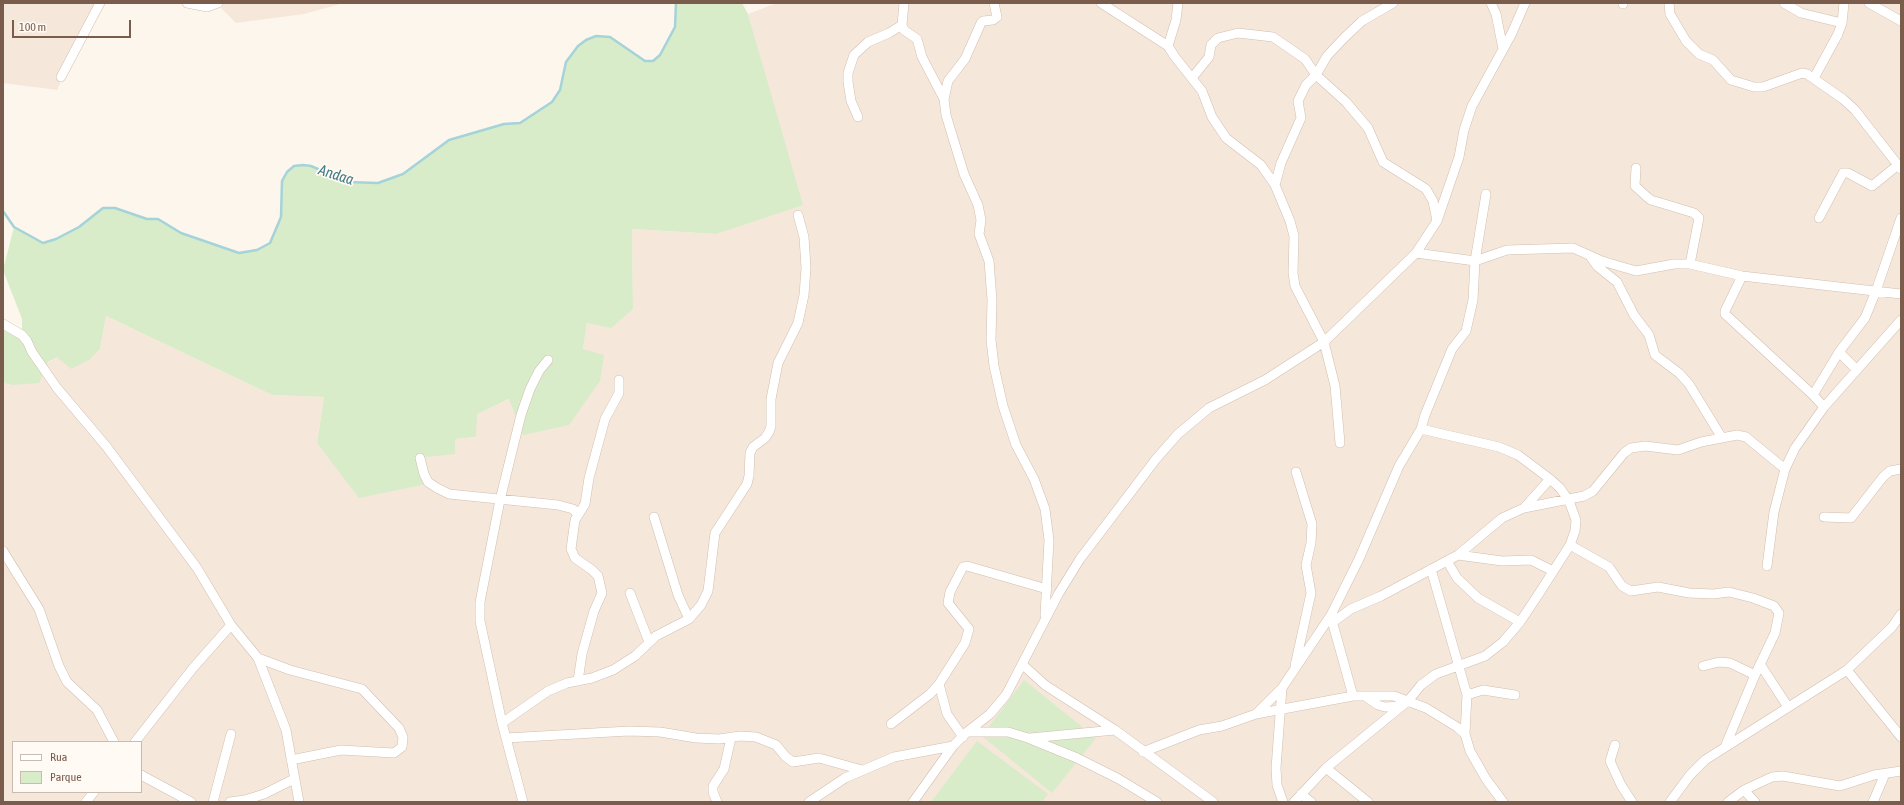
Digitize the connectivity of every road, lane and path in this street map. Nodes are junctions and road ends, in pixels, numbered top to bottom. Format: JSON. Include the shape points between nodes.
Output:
{"nodes":[{"id":1,"x":100,"y":3,"type":"edge"},
{"id":2,"x":187,"y":3,"type":"edge"},
{"id":3,"x":218,"y":3,"type":"edge"},
{"id":4,"x":904,"y":3,"type":"edge"},
{"id":5,"x":994,"y":3,"type":"edge"},
{"id":6,"x":1101,"y":3,"type":"edge"},
{"id":7,"x":1178,"y":3,"type":"edge"},
{"id":8,"x":1393,"y":3,"type":"edge"},
{"id":9,"x":1491,"y":3,"type":"edge"},
{"id":10,"x":1525,"y":3,"type":"edge"},
{"id":11,"x":1669,"y":3,"type":"edge"},
{"id":12,"x":1784,"y":3,"type":"edge"},
{"id":13,"x":1844,"y":3,"type":"edge"},
{"id":14,"x":1869,"y":3,"type":"edge"},
{"id":15,"x":1901,"y":22,"type":"edge"},
{"id":16,"x":1842,"y":24,"type":"junction"},
{"id":17,"x":902,"y":25,"type":"junction"},
{"id":18,"x":1168,"y":46,"type":"junction"},
{"id":19,"x":1503,"y":49,"type":"junction"},
{"id":20,"x":1316,"y":74,"type":"junction"},
{"id":21,"x":62,"y":77,"type":"dead end"},
{"id":22,"x":1192,"y":78,"type":"junction"},
{"id":23,"x":1814,"y":78,"type":"junction"},
{"id":24,"x":944,"y":99,"type":"junction"},
{"id":25,"x":858,"y":116,"type":"dead end"},
{"id":26,"x":1899,"y":167,"type":"edge"},
{"id":27,"x":1636,"y":168,"type":"dead end"},
{"id":28,"x":1275,"y":185,"type":"junction"},
{"id":29,"x":1486,"y":194,"type":"dead end"},
{"id":30,"x":798,"y":215,"type":"dead end"},
{"id":31,"x":1819,"y":218,"type":"dead end"},
{"id":32,"x":1901,"y":218,"type":"edge"},
{"id":33,"x":1437,"y":221,"type":"junction"},
{"id":34,"x":1416,"y":253,"type":"junction"},
{"id":35,"x":1590,"y":256,"type":"junction"},
{"id":36,"x":1475,"y":261,"type":"junction"},
{"id":37,"x":1690,"y":264,"type":"junction"},
{"id":38,"x":1742,"y":276,"type":"junction"},
{"id":39,"x":1876,"y":291,"type":"junction"},
{"id":40,"x":1901,"y":294,"type":"edge"},
{"id":41,"x":1901,"y":320,"type":"edge"},
{"id":42,"x":3,"y":324,"type":"edge"},
{"id":43,"x":1324,"y":342,"type":"junction"},
{"id":44,"x":1839,"y":352,"type":"junction"},
{"id":45,"x":548,"y":360,"type":"dead end"},
{"id":46,"x":1857,"y":370,"type":"junction"},
{"id":47,"x":619,"y":380,"type":"dead end"},
{"id":48,"x":1812,"y":394,"type":"junction"},
{"id":49,"x":1824,"y":407,"type":"junction"},
{"id":50,"x":1421,"y":429,"type":"junction"},
{"id":51,"x":1722,"y":438,"type":"junction"},
{"id":52,"x":1340,"y":443,"type":"dead end"},
{"id":53,"x":420,"y":458,"type":"dead end"},
{"id":54,"x":1785,"y":469,"type":"junction"},
{"id":55,"x":1901,"y":470,"type":"edge"},
{"id":56,"x":1296,"y":472,"type":"dead end"},
{"id":57,"x":1550,"y":478,"type":"junction"},
{"id":58,"x":500,"y":500,"type":"junction"},
{"id":59,"x":1569,"y":501,"type":"junction"},
{"id":60,"x":1524,"y":508,"type":"junction"},
{"id":61,"x":578,"y":514,"type":"junction"},
{"id":62,"x":654,"y":517,"type":"dead end"},
{"id":63,"x":1824,"y":517,"type":"dead end"},
{"id":64,"x":1570,"y":545,"type":"junction"},
{"id":65,"x":3,"y":551,"type":"edge"},
{"id":66,"x":1458,"y":555,"type":"junction"},
{"id":67,"x":1447,"y":561,"type":"junction"},
{"id":68,"x":1767,"y":566,"type":"dead end"},
{"id":69,"x":1431,"y":569,"type":"junction"},
{"id":70,"x":1553,"y":571,"type":"junction"},
{"id":71,"x":1047,"y":589,"type":"junction"},
{"id":72,"x":630,"y":594,"type":"dead end"},
{"id":73,"x":1901,"y":614,"type":"edge"},
{"id":74,"x":1045,"y":619,"type":"junction"},
{"id":75,"x":1332,"y":619,"type":"junction"},
{"id":76,"x":690,"y":620,"type":"junction"},
{"id":77,"x":1520,"y":622,"type":"junction"},
{"id":78,"x":231,"y":625,"type":"junction"},
{"id":79,"x":649,"y":642,"type":"junction"},
{"id":80,"x":258,"y":658,"type":"junction"},
{"id":81,"x":1460,"y":664,"type":"junction"},
{"id":82,"x":1760,"y":664,"type":"junction"},
{"id":83,"x":1023,"y":665,"type":"junction"},
{"id":84,"x":1704,"y":666,"type":"dead end"},
{"id":85,"x":1847,"y":670,"type":"junction"},
{"id":86,"x":1293,"y":674,"type":"junction"},
{"id":87,"x":1755,"y":675,"type":"junction"},
{"id":88,"x":578,"y":681,"type":"junction"},
{"id":89,"x":939,"y":684,"type":"junction"},
{"id":90,"x":1282,"y":688,"type":"junction"},
{"id":91,"x":1467,"y":695,"type":"junction"},
{"id":92,"x":1516,"y":695,"type":"dead end"},
{"id":93,"x":1353,"y":696,"type":"junction"},
{"id":94,"x":1365,"y":696,"type":"junction"},
{"id":95,"x":1408,"y":701,"type":"junction"},
{"id":96,"x":1400,"y":706,"type":"junction"},
{"id":97,"x":1788,"y":707,"type":"junction"},
{"id":98,"x":1280,"y":711,"type":"junction"},
{"id":99,"x":1256,"y":714,"type":"junction"},
{"id":100,"x":502,"y":723,"type":"junction"},
{"id":101,"x":891,"y":724,"type":"dead end"},
{"id":102,"x":1115,"y":730,"type":"junction"},
{"id":103,"x":231,"y":734,"type":"dead end"},
{"id":104,"x":1465,"y":734,"type":"junction"},
{"id":105,"x":965,"y":735,"type":"junction"},
{"id":106,"x":1901,"y":737,"type":"edge"},
{"id":107,"x":506,"y":738,"type":"junction"},
{"id":108,"x":731,"y":738,"type":"junction"},
{"id":109,"x":1028,"y":738,"type":"junction"},
{"id":110,"x":114,"y":741,"type":"edge"},
{"id":111,"x":136,"y":741,"type":"edge"},
{"id":112,"x":1615,"y":745,"type":"dead end"},
{"id":113,"x":954,"y":746,"type":"junction"},
{"id":114,"x":1725,"y":747,"type":"junction"},
{"id":115,"x":1143,"y":752,"type":"junction"},
{"id":116,"x":291,"y":760,"type":"junction"},
{"id":117,"x":1326,"y":768,"type":"junction"},
{"id":118,"x":862,"y":770,"type":"junction"},
{"id":119,"x":1901,"y":771,"type":"edge"},
{"id":120,"x":1885,"y":774,"type":"junction"},
{"id":121,"x":142,"y":777,"type":"edge"},
{"id":122,"x":294,"y":779,"type":"junction"},
{"id":123,"x":1744,"y":790,"type":"junction"},
{"id":124,"x":93,"y":793,"type":"edge"},
{"id":125,"x":1301,"y":794,"type":"junction"},
{"id":126,"x":86,"y":802,"type":"edge"},
{"id":127,"x":191,"y":802,"type":"edge"},
{"id":128,"x":214,"y":802,"type":"edge"},
{"id":129,"x":230,"y":802,"type":"edge"},
{"id":130,"x":299,"y":802,"type":"edge"},
{"id":131,"x":523,"y":802,"type":"edge"},
{"id":132,"x":717,"y":802,"type":"edge"},
{"id":133,"x":810,"y":802,"type":"edge"},
{"id":134,"x":913,"y":802,"type":"edge"},
{"id":135,"x":1157,"y":802,"type":"edge"},
{"id":136,"x":1213,"y":802,"type":"edge"},
{"id":137,"x":1284,"y":802,"type":"edge"},
{"id":138,"x":1294,"y":802,"type":"edge"},
{"id":139,"x":1311,"y":802,"type":"edge"},
{"id":140,"x":1368,"y":802,"type":"edge"},
{"id":141,"x":1502,"y":802,"type":"edge"},
{"id":142,"x":1632,"y":802,"type":"edge"},
{"id":143,"x":1670,"y":802,"type":"edge"},
{"id":144,"x":1728,"y":802,"type":"edge"},
{"id":145,"x":1755,"y":802,"type":"edge"},
{"id":146,"x":1873,"y":802,"type":"edge"}],
"edges":[{"from":1,"to":21,"type":"street"},
{"from":2,"to":3,"type":"street","via":[[207,7]]},
{"from":4,"to":17,"type":"street"},
{"from":5,"to":24,"type":"street","via":[[997,17],[981,23],[965,59],[948,81]]},
{"from":6,"to":18,"type":"street"},
{"from":7,"to":18,"type":"street"},
{"from":8,"to":20,"type":"street","via":[[1362,21],[1327,56]]},
{"from":9,"to":19,"type":"street","via":[[1496,14]]},
{"from":10,"to":19,"type":"street"},
{"from":11,"to":23,"type":"street","via":[[1670,14],[1686,41],[1699,54],[1713,60],[1731,80],[1763,87],[1802,73]]},
{"from":12,"to":16,"type":"street","via":[[1801,13]]},
{"from":13,"to":16,"type":"street"},
{"from":14,"to":15,"type":"street"},
{"from":16,"to":23,"type":"street"},
{"from":17,"to":24,"type":"street","via":[[904,30],[917,39],[922,57]]},
{"from":17,"to":25,"type":"street","via":[[868,42],[854,55],[848,82],[851,101]]},
{"from":18,"to":22,"type":"street"},
{"from":19,"to":33,"type":"street","via":[[1472,106],[1459,157]]},
{"from":20,"to":22,"type":"street","via":[[1305,59],[1274,36],[1238,34],[1215,40],[1208,57]]},
{"from":20,"to":28,"type":"street","via":[[1306,84],[1298,101],[1300,118],[1281,163]]},
{"from":20,"to":33,"type":"street","via":[[1346,102],[1368,128],[1383,162],[1426,189],[1433,201]]},
{"from":22,"to":28,"type":"street","via":[[1202,91],[1212,117],[1226,138],[1261,165]]},
{"from":23,"to":26,"type":"street","via":[[1855,110]]},
{"from":24,"to":71,"type":"street","via":[[946,115],[964,174],[978,205],[981,220],[979,234],[989,261],[992,300],[991,340],[1003,406],[1020,456],[1034,479],[1045,509],[1049,540]]},
{"from":26,"to":31,"type":"street","via":[[1872,186],[1848,173],[1843,173]]},
{"from":27,"to":37,"type":"street","via":[[1635,186],[1651,200],[1698,215],[1699,225]]},
{"from":28,"to":43,"type":"street","via":[[1294,236],[1295,286]]},
{"from":29,"to":36,"type":"street"},
{"from":30,"to":76,"type":"street","via":[[804,237],[806,268],[798,324],[778,363],[771,399],[769,432],[753,447],[750,453],[747,484],[715,533],[708,590],[702,605]]},
{"from":32,"to":39,"type":"street"},
{"from":33,"to":34,"type":"street"},
{"from":34,"to":36,"type":"street"},
{"from":34,"to":43,"type":"street"},
{"from":35,"to":36,"type":"street","via":[[1573,248],[1507,250]]},
{"from":35,"to":37,"type":"street","via":[[1636,271],[1674,264]]},
{"from":35,"to":51,"type":"street","via":[[1597,266],[1617,282],[1634,315],[1649,335],[1655,355],[1683,377]]},
{"from":36,"to":50,"type":"street","via":[[1473,300],[1466,331],[1452,349],[1424,415]]},
{"from":37,"to":38,"type":"street"},
{"from":38,"to":39,"type":"street"},
{"from":38,"to":48,"type":"street","via":[[1725,314]]},
{"from":39,"to":40,"type":"street"},
{"from":39,"to":44,"type":"street","via":[[1861,325]]},
{"from":41,"to":46,"type":"street"},
{"from":42,"to":78,"type":"street","via":[[22,335],[27,341],[57,388],[106,446],[197,568]]},
{"from":43,"to":52,"type":"street","via":[[1335,386]]},
{"from":43,"to":74,"type":"street","via":[[1265,380],[1210,408],[1178,434],[1080,559]]},
{"from":44,"to":46,"type":"street"},
{"from":44,"to":48,"type":"street"},
{"from":45,"to":58,"type":"street","via":[[530,388]]},
{"from":46,"to":49,"type":"street"},
{"from":47,"to":61,"type":"street","via":[[619,393],[605,419],[589,478],[585,504]]},
{"from":48,"to":49,"type":"street"},
{"from":49,"to":54,"type":"street","via":[[1803,435]]},
{"from":50,"to":57,"type":"street","via":[[1499,447],[1518,455]]},
{"from":50,"to":75,"type":"street","via":[[1399,466]]},
{"from":51,"to":54,"type":"street","via":[[1737,435],[1746,437]]},
{"from":51,"to":59,"type":"street","via":[[1678,450],[1645,446],[1631,448],[1593,491]]},
{"from":53,"to":58,"type":"street","via":[[428,482],[436,488],[449,494]]},
{"from":54,"to":68,"type":"street","via":[[1774,512]]},
{"from":55,"to":63,"type":"street","via":[[1890,471],[1883,477],[1851,518]]},
{"from":56,"to":86,"type":"street","via":[[1312,524],[1306,565],[1311,593]]},
{"from":57,"to":59,"type":"street"},
{"from":57,"to":60,"type":"street"},
{"from":58,"to":61,"type":"street","via":[[567,507]]},
{"from":58,"to":100,"type":"street","via":[[480,602],[480,621]]},
{"from":59,"to":60,"type":"street"},
{"from":59,"to":64,"type":"street","via":[[1576,520]]},
{"from":60,"to":66,"type":"street","via":[[1491,525]]},
{"from":61,"to":88,"type":"street","via":[[575,520],[572,553],[598,576],[602,593],[582,654]]},
{"from":62,"to":76,"type":"street","via":[[678,595]]},
{"from":64,"to":70,"type":"street"},
{"from":64,"to":82,"type":"street","via":[[1609,567],[1622,586],[1631,591],[1658,588],[1689,593],[1729,592],[1774,606],[1779,617],[1775,633]]},
{"from":65,"to":110,"type":"street","via":[[39,609],[67,682],[98,710]]},
{"from":66,"to":67,"type":"street"},
{"from":66,"to":70,"type":"street","via":[[1502,561],[1531,560]]},
{"from":67,"to":69,"type":"street"},
{"from":67,"to":77,"type":"street","via":[[1457,578],[1478,598]]},
{"from":69,"to":75,"type":"street"},
{"from":69,"to":81,"type":"street"},
{"from":70,"to":77,"type":"street"},
{"from":71,"to":74,"type":"street"},
{"from":71,"to":89,"type":"street","via":[[963,567],[950,592],[948,603],[966,623],[969,634]]},
{"from":72,"to":79,"type":"street"},
{"from":73,"to":85,"type":"street","via":[[1892,627]]},
{"from":74,"to":83,"type":"street"},
{"from":75,"to":86,"type":"street"},
{"from":75,"to":93,"type":"street"},
{"from":76,"to":79,"type":"street"},
{"from":77,"to":81,"type":"street","via":[[1503,642],[1485,656]]},
{"from":78,"to":80,"type":"street"},
{"from":78,"to":111,"type":"street"},
{"from":79,"to":88,"type":"street","via":[[635,656],[613,670]]},
{"from":80,"to":116,"type":"street","via":[[286,730]]},
{"from":80,"to":116,"type":"street","via":[[290,670],[362,689],[399,728],[403,737],[402,747],[394,753],[341,750]]},
{"from":81,"to":91,"type":"street"},
{"from":81,"to":95,"type":"street","via":[[1436,674],[1421,685]]},
{"from":82,"to":87,"type":"street"},
{"from":82,"to":97,"type":"street"},
{"from":83,"to":102,"type":"street","via":[[1045,685]]},
{"from":83,"to":105,"type":"street","via":[[1006,695],[990,714]]},
{"from":84,"to":87,"type":"street","via":[[1719,662],[1730,663]]},
{"from":85,"to":97,"type":"street"},
{"from":85,"to":106,"type":"street"},
{"from":86,"to":90,"type":"street"},
{"from":87,"to":114,"type":"street"},
{"from":88,"to":100,"type":"street","via":[[548,691]]},
{"from":89,"to":101,"type":"street"},
{"from":89,"to":105,"type":"street","via":[[947,714]]},
{"from":90,"to":98,"type":"street"},
{"from":90,"to":99,"type":"street"},
{"from":91,"to":92,"type":"street","via":[[1483,690]]},
{"from":91,"to":104,"type":"street"},
{"from":93,"to":94,"type":"street"},
{"from":93,"to":98,"type":"street"},
{"from":94,"to":95,"type":"street","via":[[1394,696]]},
{"from":94,"to":96,"type":"street","via":[[1385,707]]},
{"from":95,"to":96,"type":"street"},
{"from":95,"to":104,"type":"street","via":[[1440,716]]},
{"from":96,"to":117,"type":"street"},
{"from":97,"to":114,"type":"street"},
{"from":98,"to":99,"type":"street"},
{"from":98,"to":137,"type":"street","via":[[1276,768],[1277,785]]},
{"from":99,"to":115,"type":"street","via":[[1222,726],[1198,730]]},
{"from":100,"to":107,"type":"street"},
{"from":102,"to":109,"type":"street"},
{"from":102,"to":115,"type":"street"},
{"from":103,"to":128,"type":"street"},
{"from":104,"to":141,"type":"street","via":[[1470,751]]},
{"from":105,"to":109,"type":"street","via":[[1008,732]]},
{"from":105,"to":113,"type":"street"},
{"from":107,"to":108,"type":"street","via":[[629,731],[660,732],[696,738]]},
{"from":107,"to":131,"type":"street"},
{"from":108,"to":118,"type":"street","via":[[756,737],[771,742],[793,762],[819,758]]},
{"from":108,"to":132,"type":"street","via":[[724,769],[714,786],[713,792]]},
{"from":109,"to":135,"type":"street","via":[[1077,758]]},
{"from":112,"to":142,"type":"street","via":[[1610,761]]},
{"from":113,"to":118,"type":"street","via":[[894,757]]},
{"from":113,"to":134,"type":"street"},
{"from":114,"to":143,"type":"street","via":[[1705,760],[1690,775]]},
{"from":115,"to":136,"type":"street"},
{"from":116,"to":122,"type":"street"},
{"from":117,"to":125,"type":"street"},
{"from":117,"to":140,"type":"street"},
{"from":118,"to":133,"type":"street","via":[[845,778]]},
{"from":119,"to":120,"type":"street"},
{"from":120,"to":123,"type":"street","via":[[1840,786],[1783,776],[1772,777]]},
{"from":120,"to":146,"type":"street"},
{"from":121,"to":127,"type":"street"},
{"from":122,"to":129,"type":"street","via":[[264,794]]},
{"from":122,"to":130,"type":"street"},
{"from":123,"to":144,"type":"street"},
{"from":123,"to":145,"type":"street"},
{"from":124,"to":126,"type":"street"},
{"from":125,"to":138,"type":"street"},
{"from":125,"to":139,"type":"street"}]}
